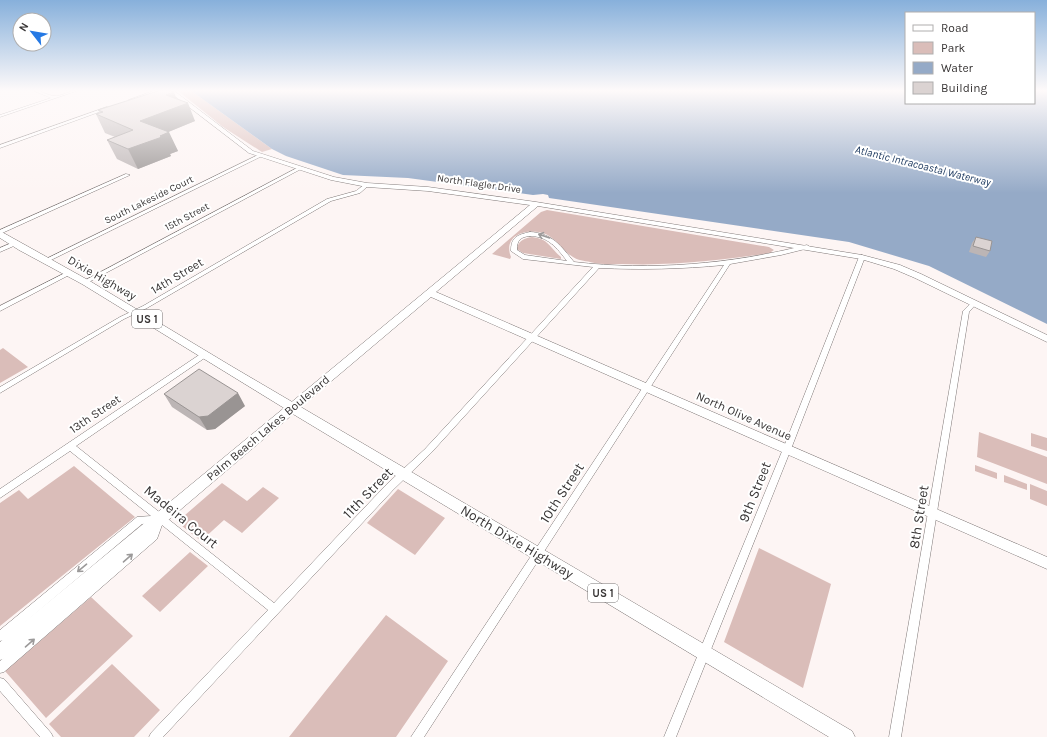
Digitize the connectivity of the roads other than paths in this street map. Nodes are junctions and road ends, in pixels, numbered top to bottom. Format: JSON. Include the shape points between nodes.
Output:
{"nodes":[{"id":1,"x":63,"y":124,"type":"edge"},
{"id":2,"x":214,"y":124,"type":"edge"},
{"id":3,"x":0,"y":147,"type":"edge"},
{"id":4,"x":260,"y":156,"type":"junction"},
{"id":5,"x":299,"y":169,"type":"junction"},
{"id":6,"x":128,"y":176,"type":"dead end"},
{"id":7,"x":367,"y":185,"type":"junction"},
{"id":8,"x":536,"y":204,"type":"junction"},
{"id":9,"x":0,"y":233,"type":"edge"},
{"id":10,"x":14,"y":244,"type":"junction"},
{"id":11,"x":806,"y":247,"type":"junction"},
{"id":12,"x":0,"y":250,"type":"edge"},
{"id":13,"x":862,"y":257,"type":"junction"},
{"id":14,"x":46,"y":261,"type":"junction"},
{"id":15,"x":572,"y":263,"type":"junction"},
{"id":16,"x":728,"y":263,"type":"junction"},
{"id":17,"x":597,"y":266,"type":"junction"},
{"id":18,"x":69,"y":273,"type":"junction"},
{"id":19,"x":85,"y":282,"type":"junction"},
{"id":20,"x":430,"y":293,"type":"junction"},
{"id":21,"x":973,"y":304,"type":"junction"},
{"id":22,"x":0,"y":309,"type":"edge"},
{"id":23,"x":135,"y":313,"type":"junction"},
{"id":24,"x":532,"y":337,"type":"junction"},
{"id":25,"x":1047,"y":340,"type":"edge"},
{"id":26,"x":1047,"y":346,"type":"edge"},
{"id":27,"x":204,"y":354,"type":"junction"},
{"id":28,"x":646,"y":387,"type":"junction"},
{"id":29,"x":0,"y":390,"type":"edge"},
{"id":30,"x":292,"y":408,"type":"junction"},
{"id":31,"x":70,"y":446,"type":"junction"},
{"id":32,"x":787,"y":449,"type":"junction"},
{"id":33,"x":404,"y":474,"type":"junction"},
{"id":34,"x":0,"y":494,"type":"edge"},
{"id":35,"x":933,"y":513,"type":"junction"},
{"id":36,"x":160,"y":518,"type":"junction"},
{"id":37,"x":538,"y":554,"type":"junction"},
{"id":38,"x":1047,"y":563,"type":"edge"},
{"id":39,"x":274,"y":609,"type":"junction"},
{"id":40,"x":0,"y":636,"type":"edge"},
{"id":41,"x":0,"y":652,"type":"edge"},
{"id":42,"x":703,"y":652,"type":"junction"},
{"id":43,"x":0,"y":668,"type":"edge"},
{"id":44,"x":0,"y":683,"type":"edge"},
{"id":45,"x":46,"y":737,"type":"edge"},
{"id":46,"x":155,"y":737,"type":"edge"},
{"id":47,"x":417,"y":737,"type":"edge"},
{"id":48,"x":670,"y":737,"type":"edge"},
{"id":49,"x":846,"y":737,"type":"edge"},
{"id":50,"x":895,"y":737,"type":"edge"}],
"edges":[{"from":1,"to":3,"type":"street"},
{"from":2,"to":4,"type":"street","name":"North Flagler Drive","via":[[243,147]]},
{"from":4,"to":5,"type":"street","name":"North Flagler Drive"},
{"from":4,"to":14,"type":"street","name":"South Lakeside Court"},
{"from":5,"to":7,"type":"street","name":"North Flagler Drive","via":[[332,179]]},
{"from":5,"to":19,"type":"street","name":"15th Street"},
{"from":6,"to":9,"type":"street"},
{"from":7,"to":8,"type":"street","name":"North Flagler Drive","via":[[428,188]]},
{"from":7,"to":23,"type":"street","name":"14th Street","via":[[358,192],[329,200]]},
{"from":8,"to":11,"type":"street","name":"North Flagler Drive"},
{"from":8,"to":20,"type":"street","name":"Palm Beach Lakes Boulevard"},
{"from":9,"to":10,"type":"main road","name":"Dixie Highway","number":"US 1"},
{"from":10,"to":12,"type":"street"},
{"from":10,"to":14,"type":"main road","name":"Dixie Highway","number":"US 1"},
{"from":11,"to":13,"type":"street","name":"North Flagler Drive"},
{"from":11,"to":16,"type":"street","name":"North Flagler Drive","via":[[769,257]]},
{"from":13,"to":21,"type":"street","name":"North Flagler Drive","via":[[897,267]]},
{"from":13,"to":32,"type":"street","name":"9th Street"},
{"from":14,"to":18,"type":"main road","name":"Dixie Highway","number":"US 1"},
{"from":15,"to":15,"type":"street","name":"North Flagler Drive","one_way":true,"via":[[550,237],[527,235],[518,238],[514,243],[514,251],[523,257]]},
{"from":15,"to":17,"type":"street","name":"North Flagler Drive"},
{"from":16,"to":17,"type":"street","name":"North Flagler Drive","via":[[652,268]]},
{"from":16,"to":28,"type":"street","name":"10th Street"},
{"from":17,"to":24,"type":"street","name":"11th Street"},
{"from":18,"to":19,"type":"main road","name":"Dixie Highway","number":"US 1"},
{"from":18,"to":22,"type":"street"},
{"from":19,"to":23,"type":"main road","name":"Dixie Highway","number":"US 1"},
{"from":20,"to":24,"type":"street","name":"North Olive Avenue"},
{"from":20,"to":30,"type":"street","name":"Palm Beach Lakes Boulevard"},
{"from":21,"to":25,"type":"street","name":"North Flagler Drive","via":[[990,310]]},
{"from":21,"to":26,"type":"street","name":"North Flagler Drive","via":[[986,314]]},
{"from":21,"to":35,"type":"street","name":"8th Street","via":[[966,311]]},
{"from":23,"to":27,"type":"main road","name":"Dixie Highway","number":"US 1"},
{"from":23,"to":29,"type":"street","name":"14th Street","via":[[122,318]]},
{"from":24,"to":28,"type":"street","name":"North Olive Avenue"},
{"from":24,"to":33,"type":"street","name":"11th Street"},
{"from":27,"to":30,"type":"main road","name":"Dixie Highway","number":"US 1"},
{"from":27,"to":31,"type":"street","name":"13th Street"},
{"from":28,"to":32,"type":"street","name":"North Olive Avenue"},
{"from":28,"to":37,"type":"street","name":"10th Street"},
{"from":30,"to":33,"type":"main road","name":"North Dixie Highway","number":"US 1"},
{"from":30,"to":36,"type":"main road","name":"Palm Beach Lakes Boulevard"},
{"from":31,"to":34,"type":"street","name":"13th Street"},
{"from":31,"to":36,"type":"street","name":"Madeira Court"},
{"from":32,"to":35,"type":"street","name":"North Olive Avenue"},
{"from":32,"to":42,"type":"street","name":"9th Street"},
{"from":33,"to":37,"type":"main road","name":"North Dixie Highway","number":"US 1"},
{"from":33,"to":39,"type":"street","name":"11th Street"},
{"from":35,"to":38,"type":"street","name":"North Olive Avenue"},
{"from":35,"to":50,"type":"street","name":"8th Street"},
{"from":36,"to":39,"type":"street","name":"Madeira Court"},
{"from":36,"to":40,"type":"street","one_way":true,"via":[[140,520]]},
{"from":36,"to":41,"type":"main road","name":"Palm Beach Lakes Boulevard"},
{"from":43,"to":36,"type":"street","one_way":true,"via":[[154,536]]},
{"from":37,"to":42,"type":"main road","name":"North Dixie Highway","number":"US 1"},
{"from":37,"to":47,"type":"street","name":"10th Street"},
{"from":39,"to":46,"type":"street","name":"11th Street"},
{"from":42,"to":48,"type":"street","name":"9th Street"},
{"from":42,"to":49,"type":"main road","name":"North Dixie Highway","number":"US 1"},
{"from":44,"to":45,"type":"street"}]}
